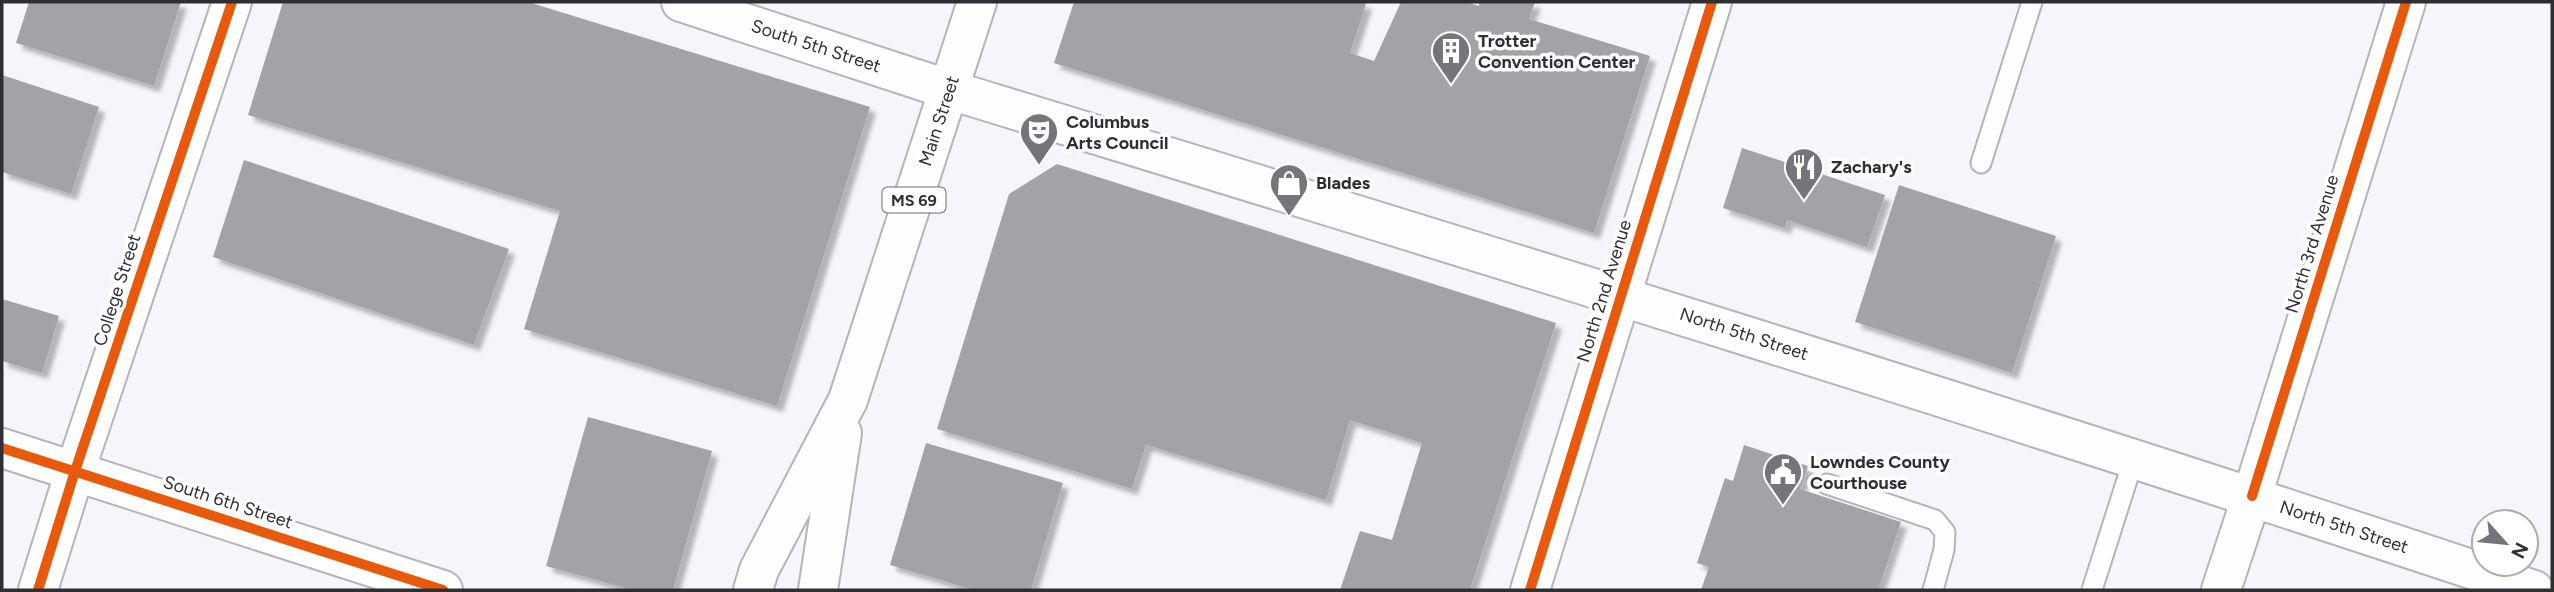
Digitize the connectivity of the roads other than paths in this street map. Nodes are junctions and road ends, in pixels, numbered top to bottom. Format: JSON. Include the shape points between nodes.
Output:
{"nodes":[{"id":1,"x":232,"y":2,"type":"edge"},
{"id":2,"x":681,"y":2,"type":"edge"},
{"id":3,"x":977,"y":2,"type":"edge"},
{"id":4,"x":1712,"y":2,"type":"edge"},
{"id":5,"x":2032,"y":2,"type":"edge"},
{"id":6,"x":2406,"y":2,"type":"edge"},
{"id":7,"x":950,"y":90,"type":"junction"},
{"id":8,"x":1981,"y":163,"type":"dead end"},
{"id":9,"x":1622,"y":296,"type":"junction"},
{"id":10,"x":848,"y":400,"type":"junction"},
{"id":11,"x":2,"y":448,"type":"edge"},
{"id":12,"x":2134,"y":458,"type":"junction"},
{"id":13,"x":75,"y":471,"type":"junction"},
{"id":14,"x":1826,"y":484,"type":"dead end"},
{"id":15,"x":2252,"y":496,"type":"junction"},
{"id":16,"x":38,"y":590,"type":"edge"},
{"id":17,"x":443,"y":590,"type":"edge"},
{"id":18,"x":753,"y":590,"type":"edge"},
{"id":19,"x":818,"y":590,"type":"edge"},
{"id":20,"x":1530,"y":590,"type":"edge"},
{"id":21,"x":1933,"y":590,"type":"edge"},
{"id":22,"x":2092,"y":590,"type":"edge"},
{"id":23,"x":2221,"y":590,"type":"edge"},
{"id":24,"x":2534,"y":590,"type":"edge"}],
"edges":[{"from":1,"to":13,"type":"main road","name":"College Street"},
{"from":2,"to":7,"type":"main road","name":"South 5th Street"},
{"from":3,"to":7,"type":"main road","name":"Main Street","number":"MS 69"},
{"from":4,"to":9,"type":"main road","name":"North 2nd Avenue"},
{"from":5,"to":8,"type":"lane"},
{"from":6,"to":15,"type":"main road","name":"North 3rd Avenue"},
{"from":7,"to":9,"type":"main road","name":"North 5th Street"},
{"from":7,"to":10,"type":"main road","name":"Main Street","number":"MS 69"},
{"from":9,"to":12,"type":"main road","name":"North 5th Street"},
{"from":9,"to":20,"type":"main road","name":"North 2nd Avenue"},
{"from":10,"to":18,"type":"main road","name":"Main Street","number":"MS 69","via":[[759,570]]},
{"from":10,"to":19,"type":"main road","name":"Main Street","number":"MS 69"},
{"from":11,"to":13,"type":"main road","name":"South 6th Street"},
{"from":12,"to":15,"type":"main road","name":"North 5th Street"},
{"from":12,"to":22,"type":"lane"},
{"from":13,"to":16,"type":"main road","name":"College Street"},
{"from":13,"to":17,"type":"main road","name":"South 6th Street"},
{"from":14,"to":21,"type":"lane","via":[[1935,520],[1945,532]]},
{"from":15,"to":23,"type":"main road","name":"North 3rd Avenue"},
{"from":15,"to":24,"type":"main road","name":"North 5th Street"}]}
